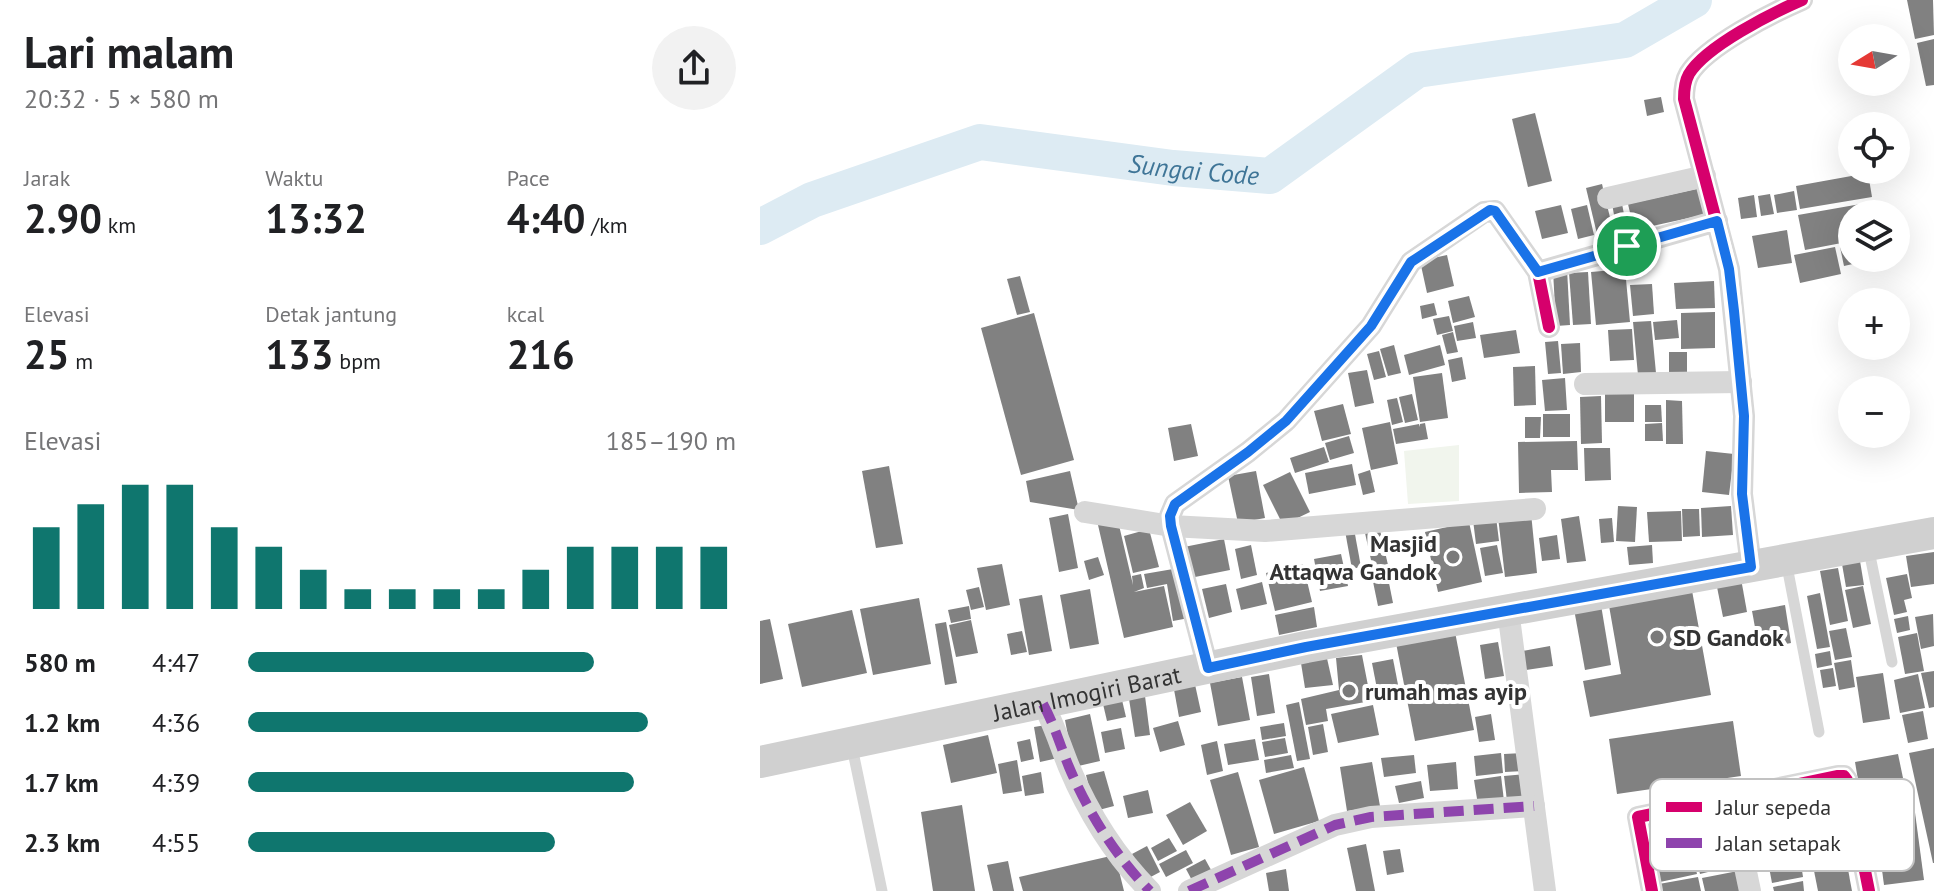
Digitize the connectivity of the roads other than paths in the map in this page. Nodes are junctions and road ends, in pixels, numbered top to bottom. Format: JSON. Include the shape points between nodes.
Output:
{"nodes":[{"id":1,"x":1802,"y":0,"type":"edge"},
{"id":2,"x":1705,"y":176,"type":"junction"},
{"id":3,"x":1608,"y":198,"type":"dead end"},
{"id":4,"x":1717,"y":221,"type":"junction"},
{"id":5,"x":1538,"y":272,"type":"junction"},
{"id":6,"x":1549,"y":327,"type":"dead end"},
{"id":7,"x":1741,"y":382,"type":"junction"},
{"id":8,"x":1585,"y":384,"type":"dead end"},
{"id":9,"x":1535,"y":509,"type":"dead end"},
{"id":10,"x":1085,"y":512,"type":"dead end"},
{"id":11,"x":1171,"y":526,"type":"junction"},
{"id":12,"x":1934,"y":533,"type":"edge"},
{"id":13,"x":1868,"y":545,"type":"junction"},
{"id":14,"x":1786,"y":560,"type":"junction"},
{"id":15,"x":1751,"y":567,"type":"junction"},
{"id":16,"x":1508,"y":610,"type":"junction"},
{"id":17,"x":1892,"y":662,"type":"dead end"},
{"id":18,"x":1208,"y":668,"type":"junction"},
{"id":19,"x":1043,"y":704,"type":"junction"},
{"id":20,"x":1819,"y":732,"type":"dead end"},
{"id":21,"x":852,"y":744,"type":"junction"},
{"id":22,"x":760,"y":762,"type":"edge"},
{"id":23,"x":1827,"y":779,"type":"edge"},
{"id":24,"x":1845,"y":779,"type":"edge"},
{"id":25,"x":1534,"y":806,"type":"junction"},
{"id":26,"x":1650,"y":814,"type":"edge"},
{"id":27,"x":1746,"y":871,"type":"edge"},
{"id":28,"x":1865,"y":871,"type":"edge"},
{"id":29,"x":882,"y":891,"type":"edge"},
{"id":30,"x":1150,"y":891,"type":"edge"},
{"id":31,"x":1189,"y":891,"type":"edge"},
{"id":32,"x":1545,"y":891,"type":"edge"},
{"id":33,"x":1652,"y":891,"type":"edge"},
{"id":34,"x":1750,"y":891,"type":"edge"},
{"id":35,"x":1869,"y":891,"type":"edge"}],
"edges":[{"from":1,"to":2,"type":"street","via":[[1730,38],[1688,75],[1684,99]]},
{"from":2,"to":3,"type":"street"},
{"from":2,"to":4,"type":"street"},
{"from":4,"to":5,"type":"street"},
{"from":4,"to":7,"type":"street","via":[[1729,269]]},
{"from":5,"to":6,"type":"street"},
{"from":5,"to":11,"type":"street","via":[[1490,210],[1411,262],[1371,326],[1297,409],[1267,438],[1175,504]]},
{"from":7,"to":8,"type":"street"},
{"from":7,"to":15,"type":"street","via":[[1742,494]]},
{"from":9,"to":11,"type":"street","via":[[1277,531]]},
{"from":10,"to":11,"type":"street"},
{"from":11,"to":18,"type":"street"},
{"from":12,"to":13,"type":"main road","name":"Jalan Imogiri Barat"},
{"from":13,"to":14,"type":"main road","name":"Jalan Imogiri Barat"},
{"from":13,"to":17,"type":"lane"},
{"from":14,"to":15,"type":"main road","name":"Jalan Imogiri Barat"},
{"from":14,"to":20,"type":"lane"},
{"from":15,"to":16,"type":"main road","name":"Jalan Imogiri Barat"},
{"from":16,"to":18,"type":"main road","name":"Jalan Imogiri Barat"},
{"from":16,"to":25,"type":"street"},
{"from":18,"to":19,"type":"main road","name":"Jalan Imogiri Barat"},
{"from":19,"to":21,"type":"main road","name":"Jalan Imogiri Barat"},
{"from":19,"to":30,"type":"street","via":[[1095,816]]},
{"from":21,"to":22,"type":"main road","name":"Jalan Imogiri Barat"},
{"from":21,"to":29,"type":"lane"},
{"from":23,"to":24,"type":"street"},
{"from":25,"to":31,"type":"street","via":[[1371,817],[1335,825]]},
{"from":25,"to":32,"type":"street"},
{"from":26,"to":33,"type":"street","via":[[1638,817]]},
{"from":27,"to":34,"type":"street"},
{"from":28,"to":35,"type":"street"}]}
